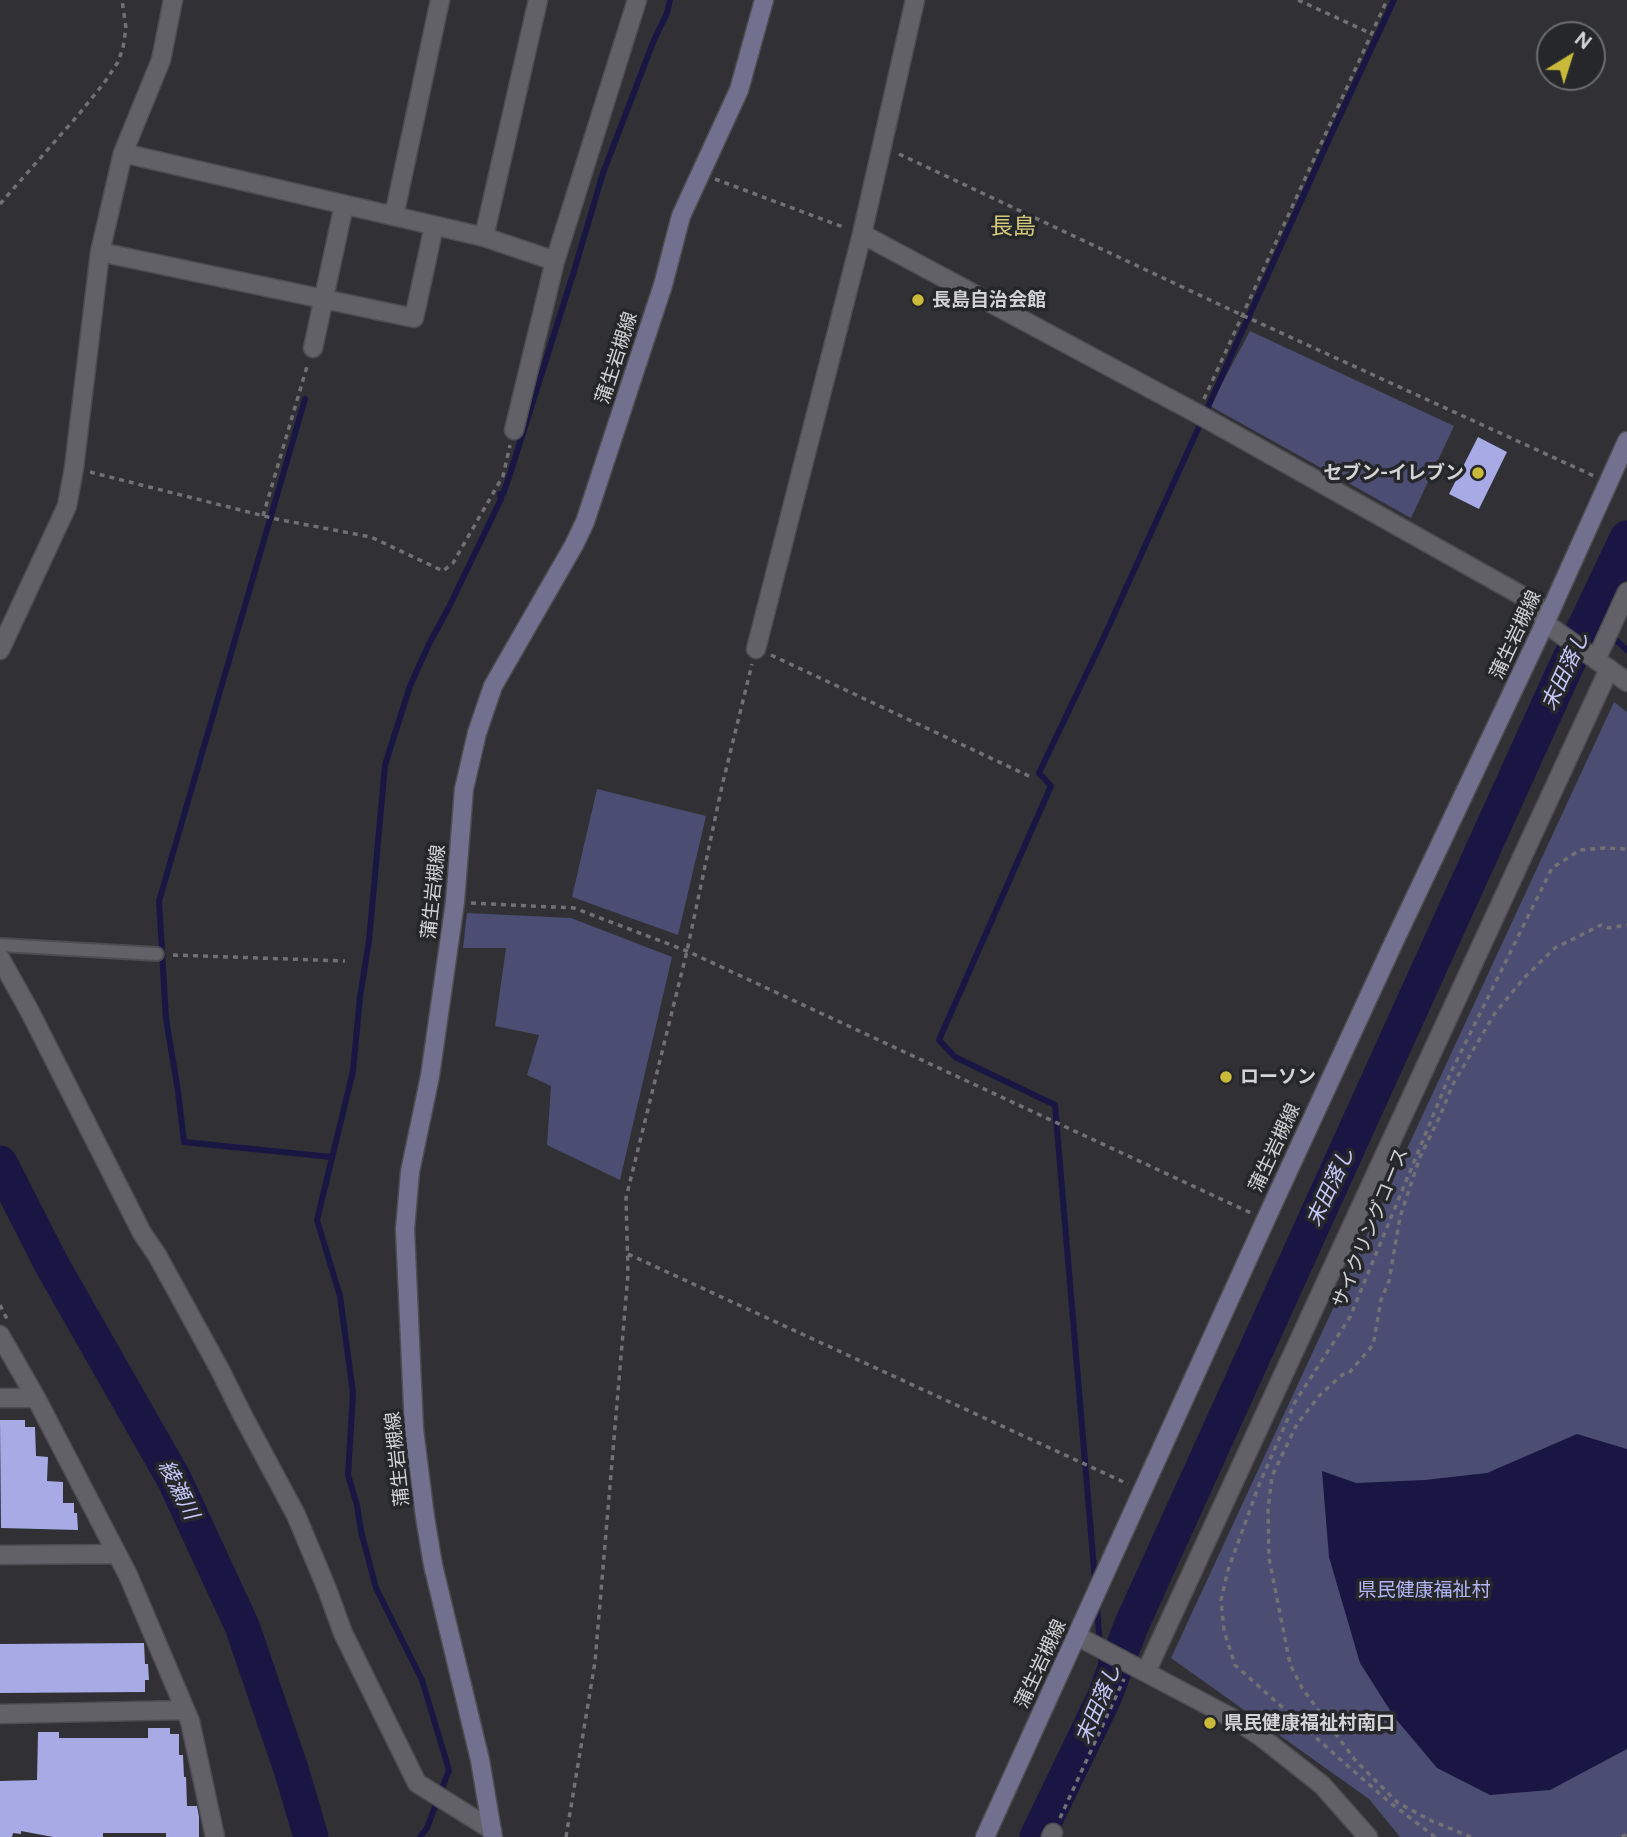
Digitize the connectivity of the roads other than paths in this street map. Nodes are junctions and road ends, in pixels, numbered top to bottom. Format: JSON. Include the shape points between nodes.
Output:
{"nodes":[{"id":1,"x":173,"y":0,"type":"edge"},
{"id":2,"x":440,"y":0,"type":"edge"},
{"id":3,"x":538,"y":0,"type":"edge"},
{"id":4,"x":637,"y":0,"type":"edge"},
{"id":5,"x":764,"y":0,"type":"edge"},
{"id":6,"x":915,"y":0,"type":"edge"},
{"id":7,"x":123,"y":153,"type":"junction"},
{"id":8,"x":344,"y":205,"type":"junction"},
{"id":9,"x":394,"y":216,"type":"junction"},
{"id":10,"x":435,"y":226,"type":"junction"},
{"id":11,"x":862,"y":234,"type":"junction"},
{"id":12,"x":484,"y":237,"type":"junction"},
{"id":13,"x":100,"y":252,"type":"junction"},
{"id":14,"x":555,"y":261,"type":"junction"},
{"id":15,"x":324,"y":300,"type":"junction"},
{"id":16,"x":313,"y":348,"type":"road end"},
{"id":17,"x":514,"y":430,"type":"road end"},
{"id":18,"x":1627,"y":441,"type":"edge"},
{"id":19,"x":1627,"y":592,"type":"edge"},
{"id":20,"x":1545,"y":623,"type":"junction"},
{"id":21,"x":756,"y":649,"type":"road end"},
{"id":22,"x":0,"y":650,"type":"edge"},
{"id":23,"x":1602,"y":664,"type":"junction"},
{"id":24,"x":1627,"y":682,"type":"edge"},
{"id":25,"x":0,"y":945,"type":"edge"},
{"id":26,"x":157,"y":954,"type":"road end"},
{"id":27,"x":0,"y":958,"type":"edge"},
{"id":28,"x":0,"y":1335,"type":"edge"},
{"id":29,"x":0,"y":1398,"type":"edge"},
{"id":30,"x":36,"y":1398,"type":"junction"},
{"id":31,"x":117,"y":1554,"type":"junction"},
{"id":32,"x":0,"y":1555,"type":"edge"},
{"id":33,"x":1077,"y":1636,"type":"junction"},
{"id":34,"x":1138,"y":1668,"type":"junction"},
{"id":35,"x":185,"y":1710,"type":"junction"},
{"id":36,"x":0,"y":1714,"type":"edge"},
{"id":37,"x":493,"y":1833,"type":"edge"},
{"id":38,"x":215,"y":1837,"type":"edge"},
{"id":39,"x":985,"y":1837,"type":"edge"},
{"id":40,"x":1368,"y":1837,"type":"edge"}],
"edges":[{"from":1,"to":7,"type":"street","via":[[161,60]]},
{"from":2,"to":9,"type":"street"},
{"from":3,"to":12,"type":"street"},
{"from":4,"to":14,"type":"street"},
{"from":5,"to":37,"type":"main road","name":"蒲生岩槻線","via":[[739,90],[681,216],[585,522],[493,686],[464,789],[455,902],[430,1076],[410,1172],[405,1229],[414,1429],[425,1517]]},
{"from":6,"to":11,"type":"street"},
{"from":7,"to":8,"type":"street"},
{"from":7,"to":13,"type":"street"},
{"from":8,"to":9,"type":"street"},
{"from":8,"to":15,"type":"street"},
{"from":9,"to":10,"type":"street"},
{"from":10,"to":12,"type":"street"},
{"from":10,"to":15,"type":"street","via":[[414,318]]},
{"from":11,"to":20,"type":"street","via":[[1203,416],[1535,603]]},
{"from":11,"to":21,"type":"street"},
{"from":12,"to":14,"type":"street"},
{"from":13,"to":15,"type":"street"},
{"from":13,"to":22,"type":"street","via":[[67,506]]},
{"from":14,"to":17,"type":"street"},
{"from":15,"to":16,"type":"street"},
{"from":18,"to":20,"type":"main road","name":"蒲生岩槻線"},
{"from":19,"to":23,"type":"street"},
{"from":20,"to":23,"type":"street"},
{"from":20,"to":33,"type":"main road","name":"蒲生岩槻線"},
{"from":23,"to":24,"type":"street"},
{"from":23,"to":34,"type":"street"},
{"from":25,"to":26,"type":"lane"},
{"from":27,"to":37,"type":"street","via":[[142,1233],[296,1515],[342,1633],[417,1783]]},
{"from":28,"to":30,"type":"street"},
{"from":29,"to":30,"type":"street"},
{"from":30,"to":31,"type":"street"},
{"from":31,"to":32,"type":"street"},
{"from":31,"to":35,"type":"street"},
{"from":33,"to":34,"type":"street"},
{"from":33,"to":39,"type":"main road","name":"蒲生岩槻線"},
{"from":34,"to":40,"type":"street","via":[[1234,1718],[1270,1743],[1322,1785]]},
{"from":35,"to":36,"type":"street"},
{"from":35,"to":38,"type":"street"}]}
